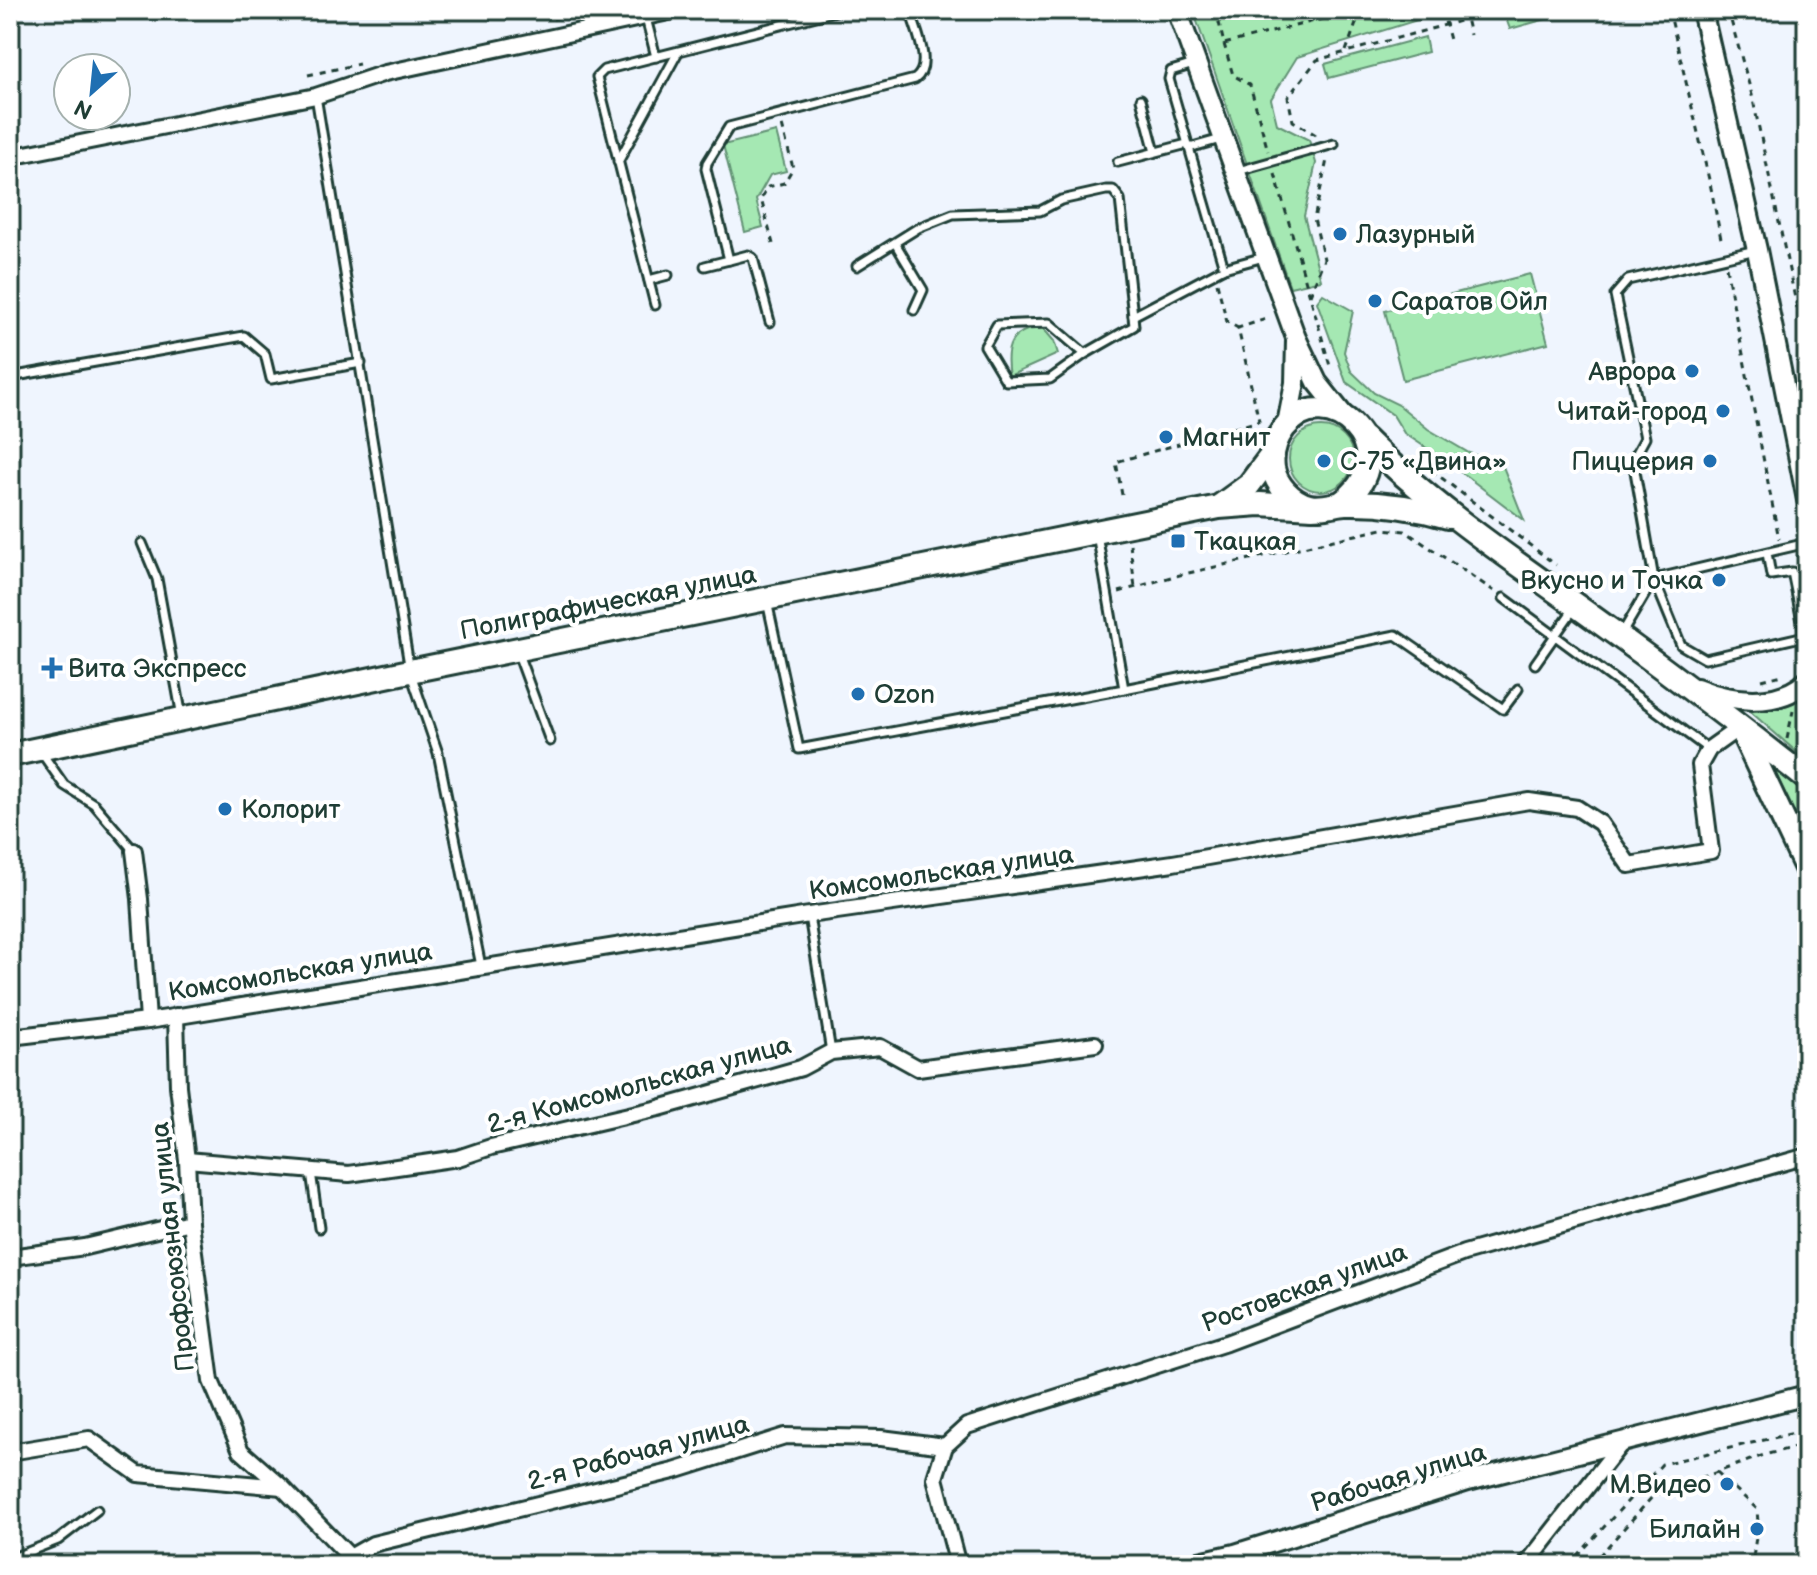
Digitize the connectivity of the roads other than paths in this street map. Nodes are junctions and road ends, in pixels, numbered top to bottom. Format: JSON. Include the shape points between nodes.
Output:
{"nodes":[{"id":1,"x":678,"y":10,"type":"edge"},
{"id":2,"x":840,"y":10,"type":"edge"},
{"id":3,"x":910,"y":10,"type":"edge"},
{"id":4,"x":1177,"y":10,"type":"edge"},
{"id":5,"x":1702,"y":10,"type":"edge"},
{"id":6,"x":641,"y":16,"type":"edge"},
{"id":7,"x":678,"y":51,"type":"junction"},
{"id":8,"x":656,"y":57,"type":"junction"},
{"id":9,"x":1196,"y":63,"type":"junction"},
{"id":10,"x":316,"y":96,"type":"junction"},
{"id":11,"x":1141,"y":99,"type":"dead end"},
{"id":12,"x":1224,"y":138,"type":"junction"},
{"id":13,"x":1334,"y":144,"type":"dead end"},
{"id":14,"x":1188,"y":146,"type":"junction"},
{"id":15,"x":1155,"y":152,"type":"junction"},
{"id":16,"x":10,"y":157,"type":"edge"},
{"id":17,"x":618,"y":162,"type":"junction"},
{"id":18,"x":1118,"y":162,"type":"dead end"},
{"id":19,"x":1236,"y":172,"type":"junction"},
{"id":20,"x":895,"y":243,"type":"junction"},
{"id":21,"x":1757,"y":250,"type":"junction"},
{"id":22,"x":1266,"y":256,"type":"junction"},
{"id":23,"x":729,"y":260,"type":"junction"},
{"id":24,"x":705,"y":266,"type":"dead end"},
{"id":25,"x":857,"y":266,"type":"dead end"},
{"id":26,"x":1224,"y":268,"type":"junction"},
{"id":27,"x":668,"y":275,"type":"dead end"},
{"id":28,"x":649,"y":280,"type":"junction"},
{"id":29,"x":655,"y":305,"type":"dead end"},
{"id":30,"x":914,"y":310,"type":"dead end"},
{"id":31,"x":1133,"y":316,"type":"junction"},
{"id":32,"x":770,"y":322,"type":"dead end"},
{"id":33,"x":1296,"y":338,"type":"junction"},
{"id":34,"x":1085,"y":354,"type":"junction"},
{"id":35,"x":361,"y":363,"type":"junction"},
{"id":36,"x":10,"y":377,"type":"edge"},
{"id":37,"x":1798,"y":413,"type":"edge"},
{"id":38,"x":1345,"y":417,"type":"junction"},
{"id":39,"x":1287,"y":424,"type":"junction"},
{"id":40,"x":1365,"y":439,"type":"junction"},
{"id":41,"x":1273,"y":453,"type":"junction"},
{"id":42,"x":1807,"y":500,"type":"edge"},
{"id":43,"x":1341,"y":503,"type":"junction"},
{"id":44,"x":1219,"y":507,"type":"junction"},
{"id":45,"x":1313,"y":507,"type":"junction"},
{"id":46,"x":1457,"y":520,"type":"junction"},
{"id":47,"x":1097,"y":531,"type":"junction"},
{"id":48,"x":142,"y":543,"type":"dead end"},
{"id":49,"x":1807,"y":543,"type":"edge"},
{"id":50,"x":1767,"y":553,"type":"junction"},
{"id":51,"x":1654,"y":579,"type":"junction"},
{"id":52,"x":767,"y":598,"type":"junction"},
{"id":53,"x":1504,"y":598,"type":"road end"},
{"id":54,"x":1577,"y":605,"type":"junction"},
{"id":55,"x":1556,"y":635,"type":"junction"},
{"id":56,"x":1620,"y":636,"type":"junction"},
{"id":57,"x":516,"y":649,"type":"junction"},
{"id":58,"x":1535,"y":664,"type":"dead end"},
{"id":59,"x":410,"y":671,"type":"junction"},
{"id":60,"x":1676,"y":679,"type":"junction"},
{"id":61,"x":1807,"y":681,"type":"edge"},
{"id":62,"x":1124,"y":689,"type":"junction"},
{"id":63,"x":1518,"y":689,"type":"dead end"},
{"id":64,"x":182,"y":719,"type":"junction"},
{"id":65,"x":1740,"y":727,"type":"junction"},
{"id":66,"x":550,"y":741,"type":"dead end"},
{"id":67,"x":39,"y":749,"type":"junction"},
{"id":68,"x":1709,"y":749,"type":"junction"},
{"id":69,"x":10,"y":755,"type":"edge"},
{"id":70,"x":1807,"y":779,"type":"edge"},
{"id":71,"x":134,"y":851,"type":"joint"},
{"id":72,"x":1807,"y":870,"type":"edge"},
{"id":73,"x":809,"y":915,"type":"junction"},
{"id":74,"x":481,"y":966,"type":"junction"},
{"id":75,"x":176,"y":1016,"type":"junction"},
{"id":76,"x":148,"y":1021,"type":"junction"},
{"id":77,"x":10,"y":1037,"type":"edge"},
{"id":78,"x":1095,"y":1044,"type":"dead end"},
{"id":79,"x":831,"y":1052,"type":"junction"},
{"id":80,"x":1807,"y":1156,"type":"edge"},
{"id":81,"x":187,"y":1160,"type":"junction"},
{"id":82,"x":311,"y":1172,"type":"junction"},
{"id":83,"x":190,"y":1222,"type":"junction"},
{"id":84,"x":319,"y":1228,"type":"dead end"},
{"id":85,"x":10,"y":1257,"type":"edge"},
{"id":86,"x":1807,"y":1395,"type":"edge"},
{"id":87,"x":1625,"y":1440,"type":"junction"},
{"id":88,"x":945,"y":1446,"type":"junction"},
{"id":89,"x":10,"y":1452,"type":"edge"},
{"id":90,"x":282,"y":1487,"type":"junction"},
{"id":91,"x":97,"y":1510,"type":"dead end"},
{"id":92,"x":10,"y":1559,"type":"edge"},
{"id":93,"x":1229,"y":1559,"type":"edge"},
{"id":94,"x":351,"y":1561,"type":"edge"},
{"id":95,"x":958,"y":1565,"type":"edge"},
{"id":96,"x":1186,"y":1565,"type":"edge"},
{"id":97,"x":1526,"y":1565,"type":"edge"}],
"edges":[{"from":1,"to":6,"type":"street"},
{"from":2,"to":7,"type":"lane"},
{"from":3,"to":23,"type":"lane","via":[[924,63],[915,79],[729,127],[706,169]]},
{"from":4,"to":9,"type":"street"},
{"from":5,"to":21,"type":"street"},
{"from":6,"to":8,"type":"lane"},
{"from":6,"to":10,"type":"street","via":[[385,73]]},
{"from":7,"to":8,"type":"lane"},
{"from":7,"to":17,"type":"lane"},
{"from":8,"to":17,"type":"lane","via":[[604,70],[597,77]]},
{"from":9,"to":12,"type":"street"},
{"from":9,"to":14,"type":"lane","via":[[1168,75]]},
{"from":10,"to":16,"type":"street"},
{"from":10,"to":35,"type":"lane"},
{"from":11,"to":15,"type":"lane"},
{"from":12,"to":14,"type":"lane"},
{"from":12,"to":19,"type":"street"},
{"from":13,"to":19,"type":"lane"},
{"from":14,"to":15,"type":"lane"},
{"from":14,"to":26,"type":"lane"},
{"from":15,"to":18,"type":"lane"},
{"from":17,"to":28,"type":"lane"},
{"from":19,"to":22,"type":"street"},
{"from":20,"to":25,"type":"lane"},
{"from":20,"to":30,"type":"lane","via":[[923,290]]},
{"from":20,"to":31,"type":"lane","via":[[953,214],[1040,211],[1061,200],[1113,190],[1120,199]]},
{"from":21,"to":37,"type":"street"},
{"from":21,"to":51,"type":"lane","via":[[1628,280],[1615,295],[1645,438],[1633,460]]},
{"from":22,"to":26,"type":"lane"},
{"from":22,"to":33,"type":"street"},
{"from":23,"to":24,"type":"lane"},
{"from":23,"to":32,"type":"lane","via":[[753,258]]},
{"from":26,"to":31,"type":"lane"},
{"from":27,"to":28,"type":"lane"},
{"from":28,"to":29,"type":"lane"},
{"from":31,"to":34,"type":"lane","via":[[1134,326]]},
{"from":33,"to":38,"type":"street","via":[[1317,382]]},
{"from":33,"to":39,"type":"street"},
{"from":34,"to":34,"type":"lane","via":[[1054,325],[1042,322],[997,325],[985,346],[1006,381],[1050,379]]},
{"from":35,"to":36,"type":"lane","via":[[271,379],[265,354],[244,336]]},
{"from":35,"to":59,"type":"lane"},
{"from":37,"to":42,"type":"street"},
{"from":38,"to":39,"type":"main road","via":[[1312,412]]},
{"from":38,"to":40,"type":"main road","name":"Полиграфическая улица"},
{"from":39,"to":41,"type":"main road","name":"Полиграфическая улица"},
{"from":40,"to":43,"type":"main road","via":[[1366,475]]},
{"from":40,"to":46,"type":"main road","name":"Полиграфическая улица"},
{"from":41,"to":44,"type":"main road","name":"Полиграфическая улица","via":[[1249,485]]},
{"from":41,"to":45,"type":"main road","via":[[1279,484]]},
{"from":43,"to":45,"type":"main road","name":"Полиграфическая улица"},
{"from":43,"to":46,"type":"main road","name":"Полиграфическая улица","via":[[1397,505]]},
{"from":44,"to":45,"type":"main road","name":"Полиграфическая улица"},
{"from":44,"to":47,"type":"main road","name":"Полиграфическая улица"},
{"from":46,"to":54,"type":"main road","name":"Полиграфическая улица"},
{"from":47,"to":52,"type":"main road","name":"Полиграфическая улица"},
{"from":47,"to":62,"type":"lane"},
{"from":48,"to":64,"type":"lane","via":[[157,579]]},
{"from":49,"to":50,"type":"lane"},
{"from":50,"to":51,"type":"lane"},
{"from":50,"to":51,"type":"lane","via":[[1771,575],[1792,572],[1805,636],[1705,659],[1681,645]]},
{"from":51,"to":56,"type":"lane"},
{"from":52,"to":57,"type":"main road","name":"Полиграфическая улица"},
{"from":52,"to":62,"type":"lane","via":[[799,749]]},
{"from":53,"to":55,"type":"lane"},
{"from":54,"to":55,"type":"lane"},
{"from":54,"to":56,"type":"main road","name":"Полиграфическая улица"},
{"from":55,"to":58,"type":"lane"},
{"from":55,"to":68,"type":"lane"},
{"from":56,"to":60,"type":"main road","name":"Полиграфическая улица"},
{"from":57,"to":59,"type":"main road","name":"Полиграфическая улица"},
{"from":57,"to":66,"type":"lane"},
{"from":59,"to":64,"type":"main road","name":"Полиграфическая улица"},
{"from":59,"to":74,"type":"lane","via":[[438,753]]},
{"from":60,"to":61,"type":"street","via":[[1714,695],[1759,700],[1779,697]]},
{"from":60,"to":65,"type":"main road","name":"Полиграфическая улица"},
{"from":62,"to":63,"type":"lane","via":[[1396,635],[1503,709]]},
{"from":64,"to":67,"type":"main road","name":"Полиграфическая улица"},
{"from":65,"to":68,"type":"street"},
{"from":65,"to":70,"type":"main road","name":"Полиграфическая улица"},
{"from":65,"to":72,"type":"main road","name":"Полиграфическая улица"},
{"from":67,"to":69,"type":"main road","name":"Полиграфическая улица"},
{"from":67,"to":71,"type":"lane","via":[[64,785],[94,804]]},
{"from":68,"to":73,"type":"street","name":"Комсомольская улица","via":[[1700,765],[1711,851],[1629,865],[1600,823],[1588,815],[1577,808],[1529,801],[1173,863]]},
{"from":71,"to":76,"type":"street"},
{"from":73,"to":74,"type":"street","name":"Комсомольская улица"},
{"from":73,"to":79,"type":"lane"},
{"from":74,"to":75,"type":"street","name":"Комсомольская улица"},
{"from":75,"to":76,"type":"street","name":"Комсомольская улица"},
{"from":75,"to":81,"type":"street","name":"Профсоюзная улица"},
{"from":76,"to":77,"type":"street","name":"Комсомольская улица"},
{"from":78,"to":79,"type":"street","name":"2-я Комсомольская улица","via":[[918,1068],[880,1047]]},
{"from":79,"to":82,"type":"street","name":"2-я Комсомольская улица","via":[[801,1068],[458,1158],[349,1174]]},
{"from":80,"to":88,"type":"street","name":"Ростовская улица","via":[[1464,1253],[1226,1343],[967,1426]]},
{"from":81,"to":82,"type":"street","name":"2-я Комсомольская улица"},
{"from":81,"to":83,"type":"street","name":"Профсоюзная улица"},
{"from":82,"to":84,"type":"lane"},
{"from":83,"to":85,"type":"street","via":[[85,1247]]},
{"from":83,"to":90,"type":"street","name":"Профсоюзная улица","via":[[211,1381],[241,1451]]},
{"from":86,"to":87,"type":"street","name":"Рабочая улица"},
{"from":87,"to":93,"type":"street","name":"Рабочая улица","via":[[1468,1481]]},
{"from":87,"to":97,"type":"street"},
{"from":88,"to":94,"type":"street","name":"2-я Рабочая улица","via":[[785,1436],[674,1471],[373,1544]]},
{"from":88,"to":95,"type":"street","via":[[935,1478]]},
{"from":89,"to":90,"type":"street","via":[[89,1439],[138,1474]]},
{"from":90,"to":94,"type":"street","name":"Профсоюзная улица"},
{"from":91,"to":92,"type":"lane","via":[[58,1540]]},
{"from":93,"to":96,"type":"street","name":"Рабочая улица"}]}
